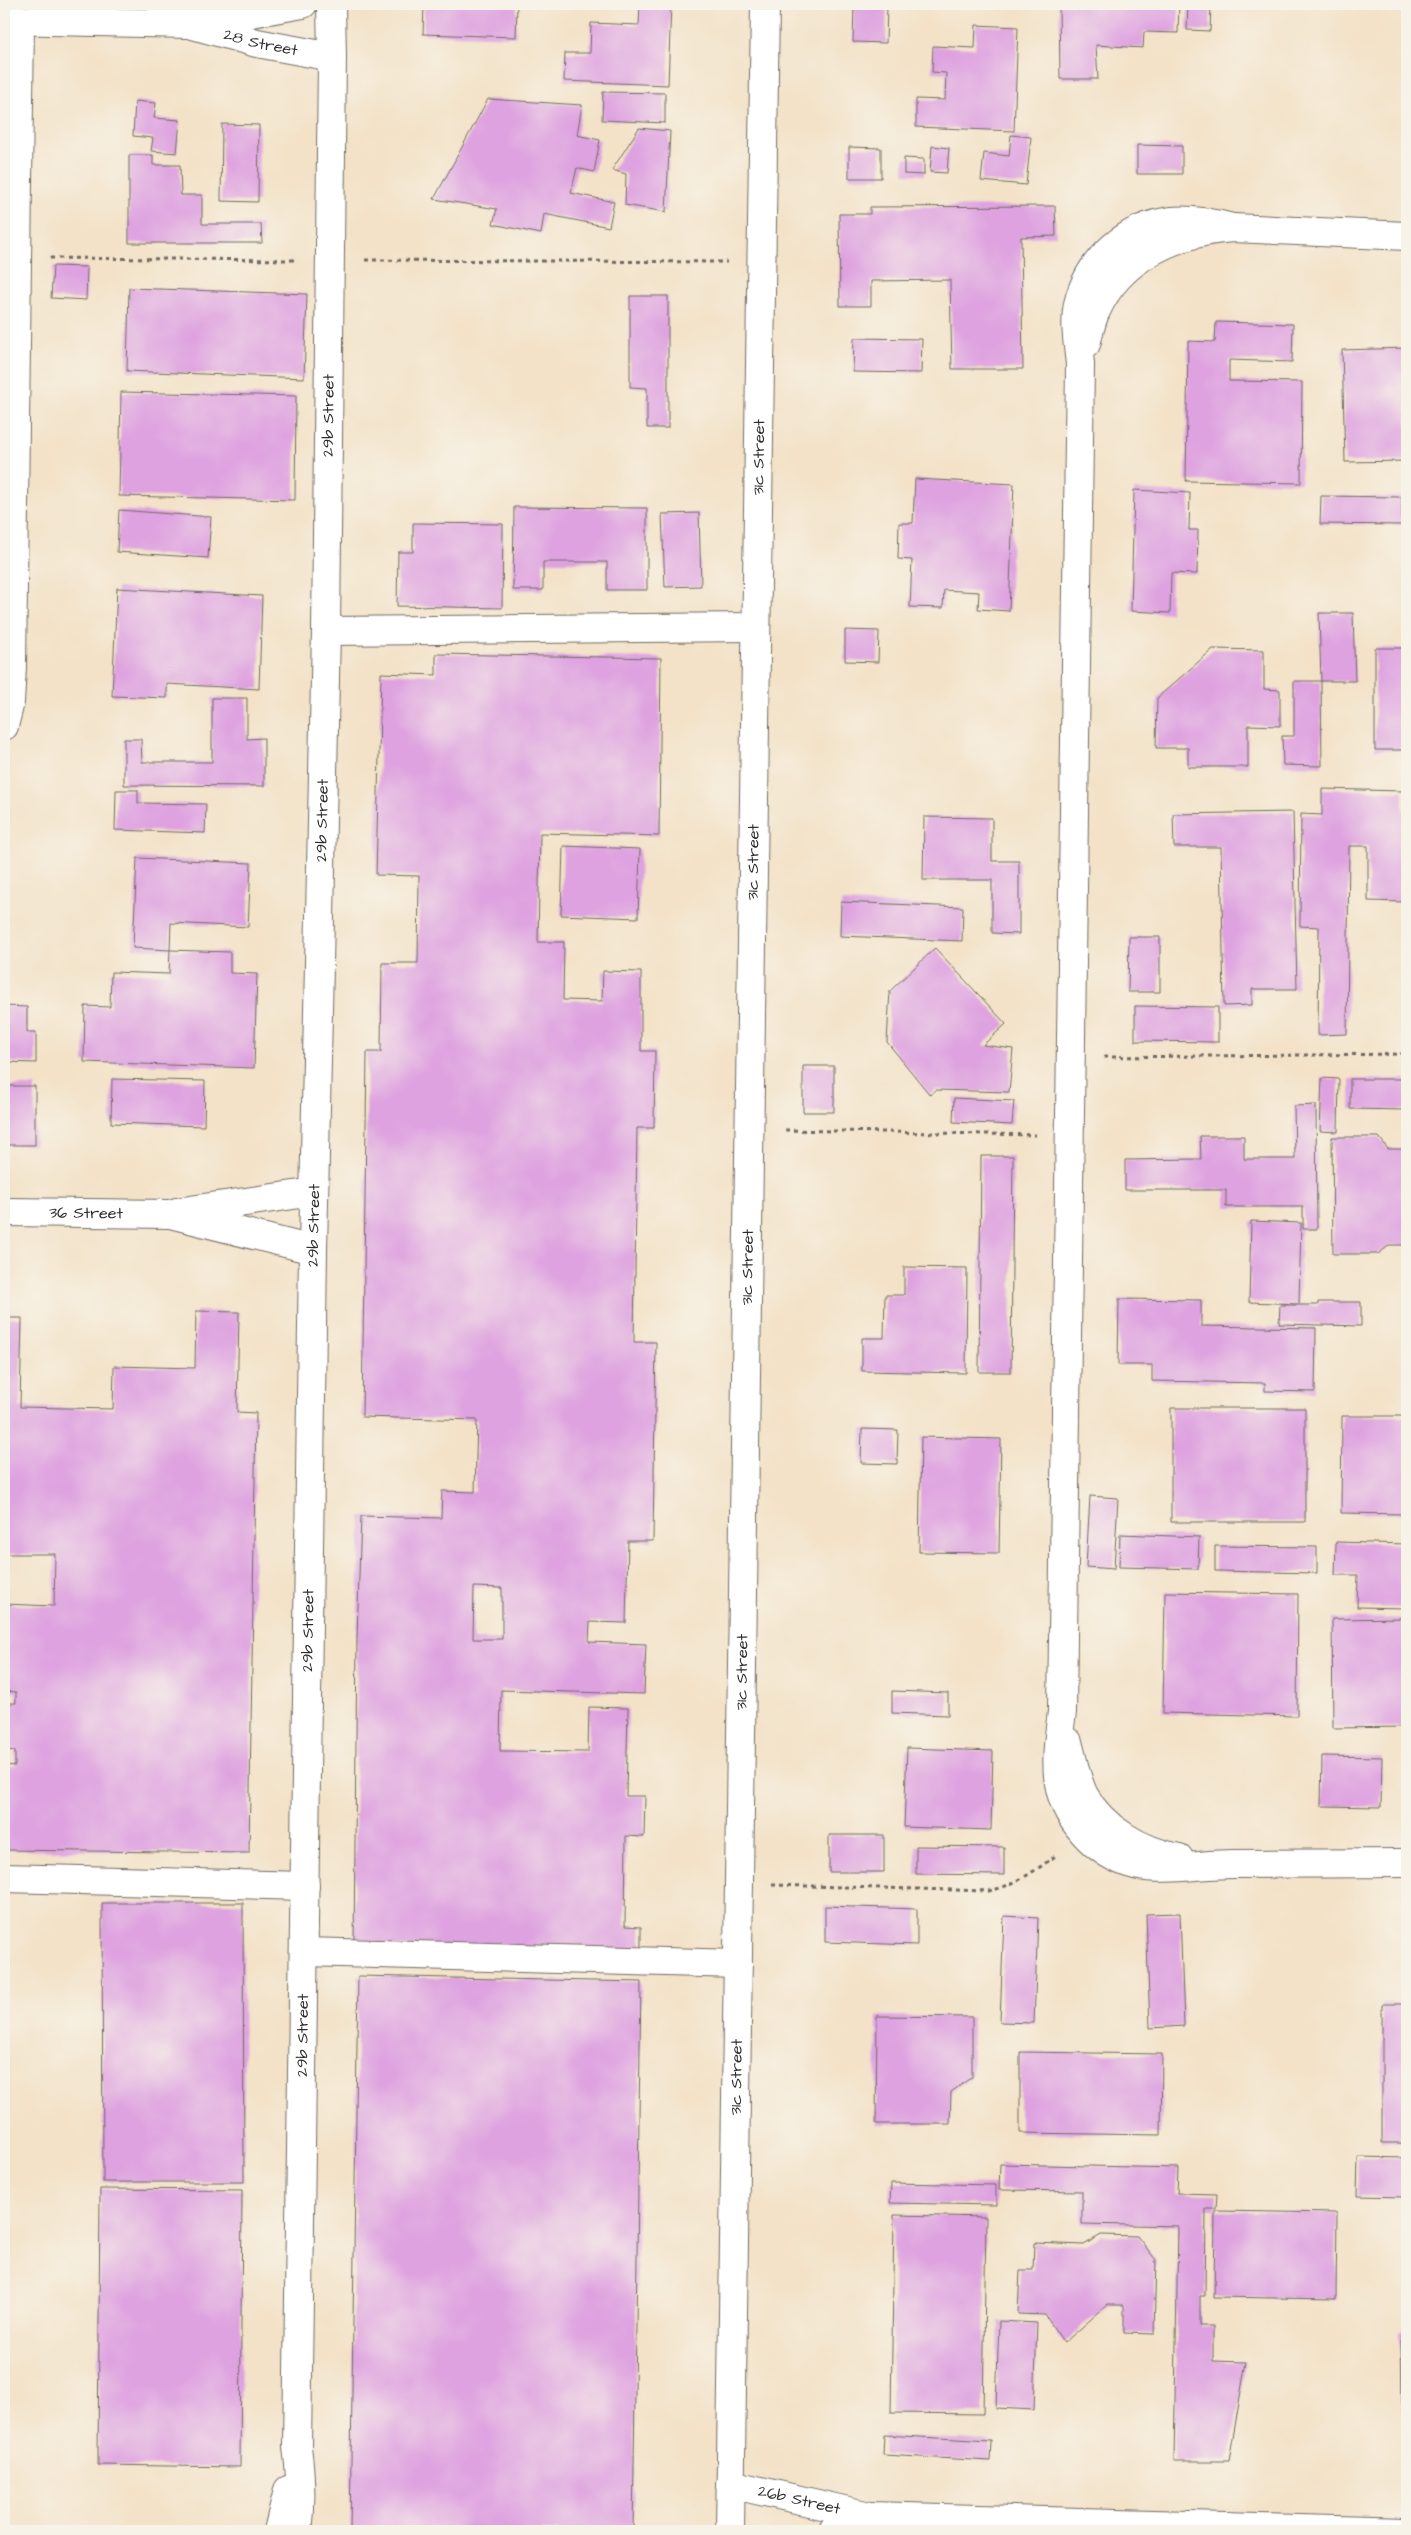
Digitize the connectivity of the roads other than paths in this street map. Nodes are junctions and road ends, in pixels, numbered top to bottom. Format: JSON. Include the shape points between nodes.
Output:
{"nodes":[{"id":1,"x":303,"y":4,"type":"edge"},
{"id":2,"x":331,"y":4,"type":"edge"},
{"id":3,"x":765,"y":4,"type":"edge"},
{"id":4,"x":12,"y":20,"type":"edge"},
{"id":5,"x":189,"y":24,"type":"junction"},
{"id":6,"x":332,"y":57,"type":"junction"},
{"id":7,"x":1407,"y":236,"type":"edge"},
{"id":8,"x":13,"y":265,"type":"edge"},
{"id":9,"x":756,"y":627,"type":"junction"},
{"id":10,"x":326,"y":631,"type":"junction"},
{"id":11,"x":8,"y":679,"type":"edge"},
{"id":12,"x":4,"y":726,"type":"edge"},
{"id":13,"x":314,"y":1192,"type":"junction"},
{"id":14,"x":4,"y":1212,"type":"edge"},
{"id":15,"x":170,"y":1214,"type":"junction"},
{"id":16,"x":313,"y":1250,"type":"junction"},
{"id":17,"x":1062,"y":1712,"type":"junction"},
{"id":18,"x":1407,"y":1863,"type":"edge"},
{"id":19,"x":1210,"y":1864,"type":"junction"},
{"id":20,"x":4,"y":1878,"type":"edge"},
{"id":21,"x":305,"y":1886,"type":"junction"},
{"id":22,"x":304,"y":1952,"type":"junction"},
{"id":23,"x":738,"y":1964,"type":"junction"},
{"id":24,"x":297,"y":2447,"type":"junction"},
{"id":25,"x":730,"y":2484,"type":"junction"},
{"id":26,"x":870,"y":2516,"type":"junction"},
{"id":27,"x":278,"y":2531,"type":"edge"},
{"id":28,"x":298,"y":2531,"type":"edge"},
{"id":29,"x":730,"y":2531,"type":"edge"},
{"id":30,"x":832,"y":2531,"type":"edge"},
{"id":31,"x":1407,"y":2531,"type":"edge"}],
"edges":[{"from":1,"to":5,"type":"street","name":"28 Street"},
{"from":2,"to":6,"type":"street","name":"29b Street"},
{"from":3,"to":9,"type":"street","name":"31c Street"},
{"from":4,"to":5,"type":"street","name":"28 Street"},
{"from":4,"to":8,"type":"street"},
{"from":5,"to":6,"type":"street","name":"28 Street","via":[[257,43]]},
{"from":6,"to":10,"type":"street","name":"29b Street"},
{"from":7,"to":17,"type":"street","via":[[1233,228],[1203,221],[1172,221],[1123,237],[1102,257],[1086,280],[1081,296],[1076,332],[1080,364]]},
{"from":8,"to":11,"type":"street"},
{"from":9,"to":10,"type":"street"},
{"from":9,"to":23,"type":"street","name":"31c Street"},
{"from":10,"to":13,"type":"street","name":"29b Street"},
{"from":11,"to":12,"type":"street","via":[[10,702]]},
{"from":13,"to":15,"type":"street","name":"36 Street"},
{"from":13,"to":16,"type":"street","name":"29b Street"},
{"from":14,"to":15,"type":"street","name":"36 Street"},
{"from":15,"to":16,"type":"street","name":"36 Street"},
{"from":16,"to":21,"type":"street","name":"29b Street"},
{"from":17,"to":19,"type":"street","via":[[1076,1772],[1085,1795],[1103,1820],[1141,1846]]},
{"from":17,"to":19,"type":"street","via":[[1058,1778],[1067,1805],[1083,1835],[1108,1855],[1136,1865],[1166,1868]]},
{"from":18,"to":19,"type":"street"},
{"from":20,"to":21,"type":"street"},
{"from":21,"to":22,"type":"street","name":"29b Street"},
{"from":22,"to":23,"type":"street"},
{"from":22,"to":24,"type":"street","name":"29b Street"},
{"from":23,"to":25,"type":"street","name":"31c Street"},
{"from":24,"to":27,"type":"street"},
{"from":24,"to":28,"type":"street","via":[[301,2484]]},
{"from":25,"to":26,"type":"street","name":"26b Street"},
{"from":25,"to":29,"type":"street","name":"31c Street"},
{"from":26,"to":30,"type":"street","name":"26b Street"},
{"from":26,"to":31,"type":"street","name":"26b Street"}]}
